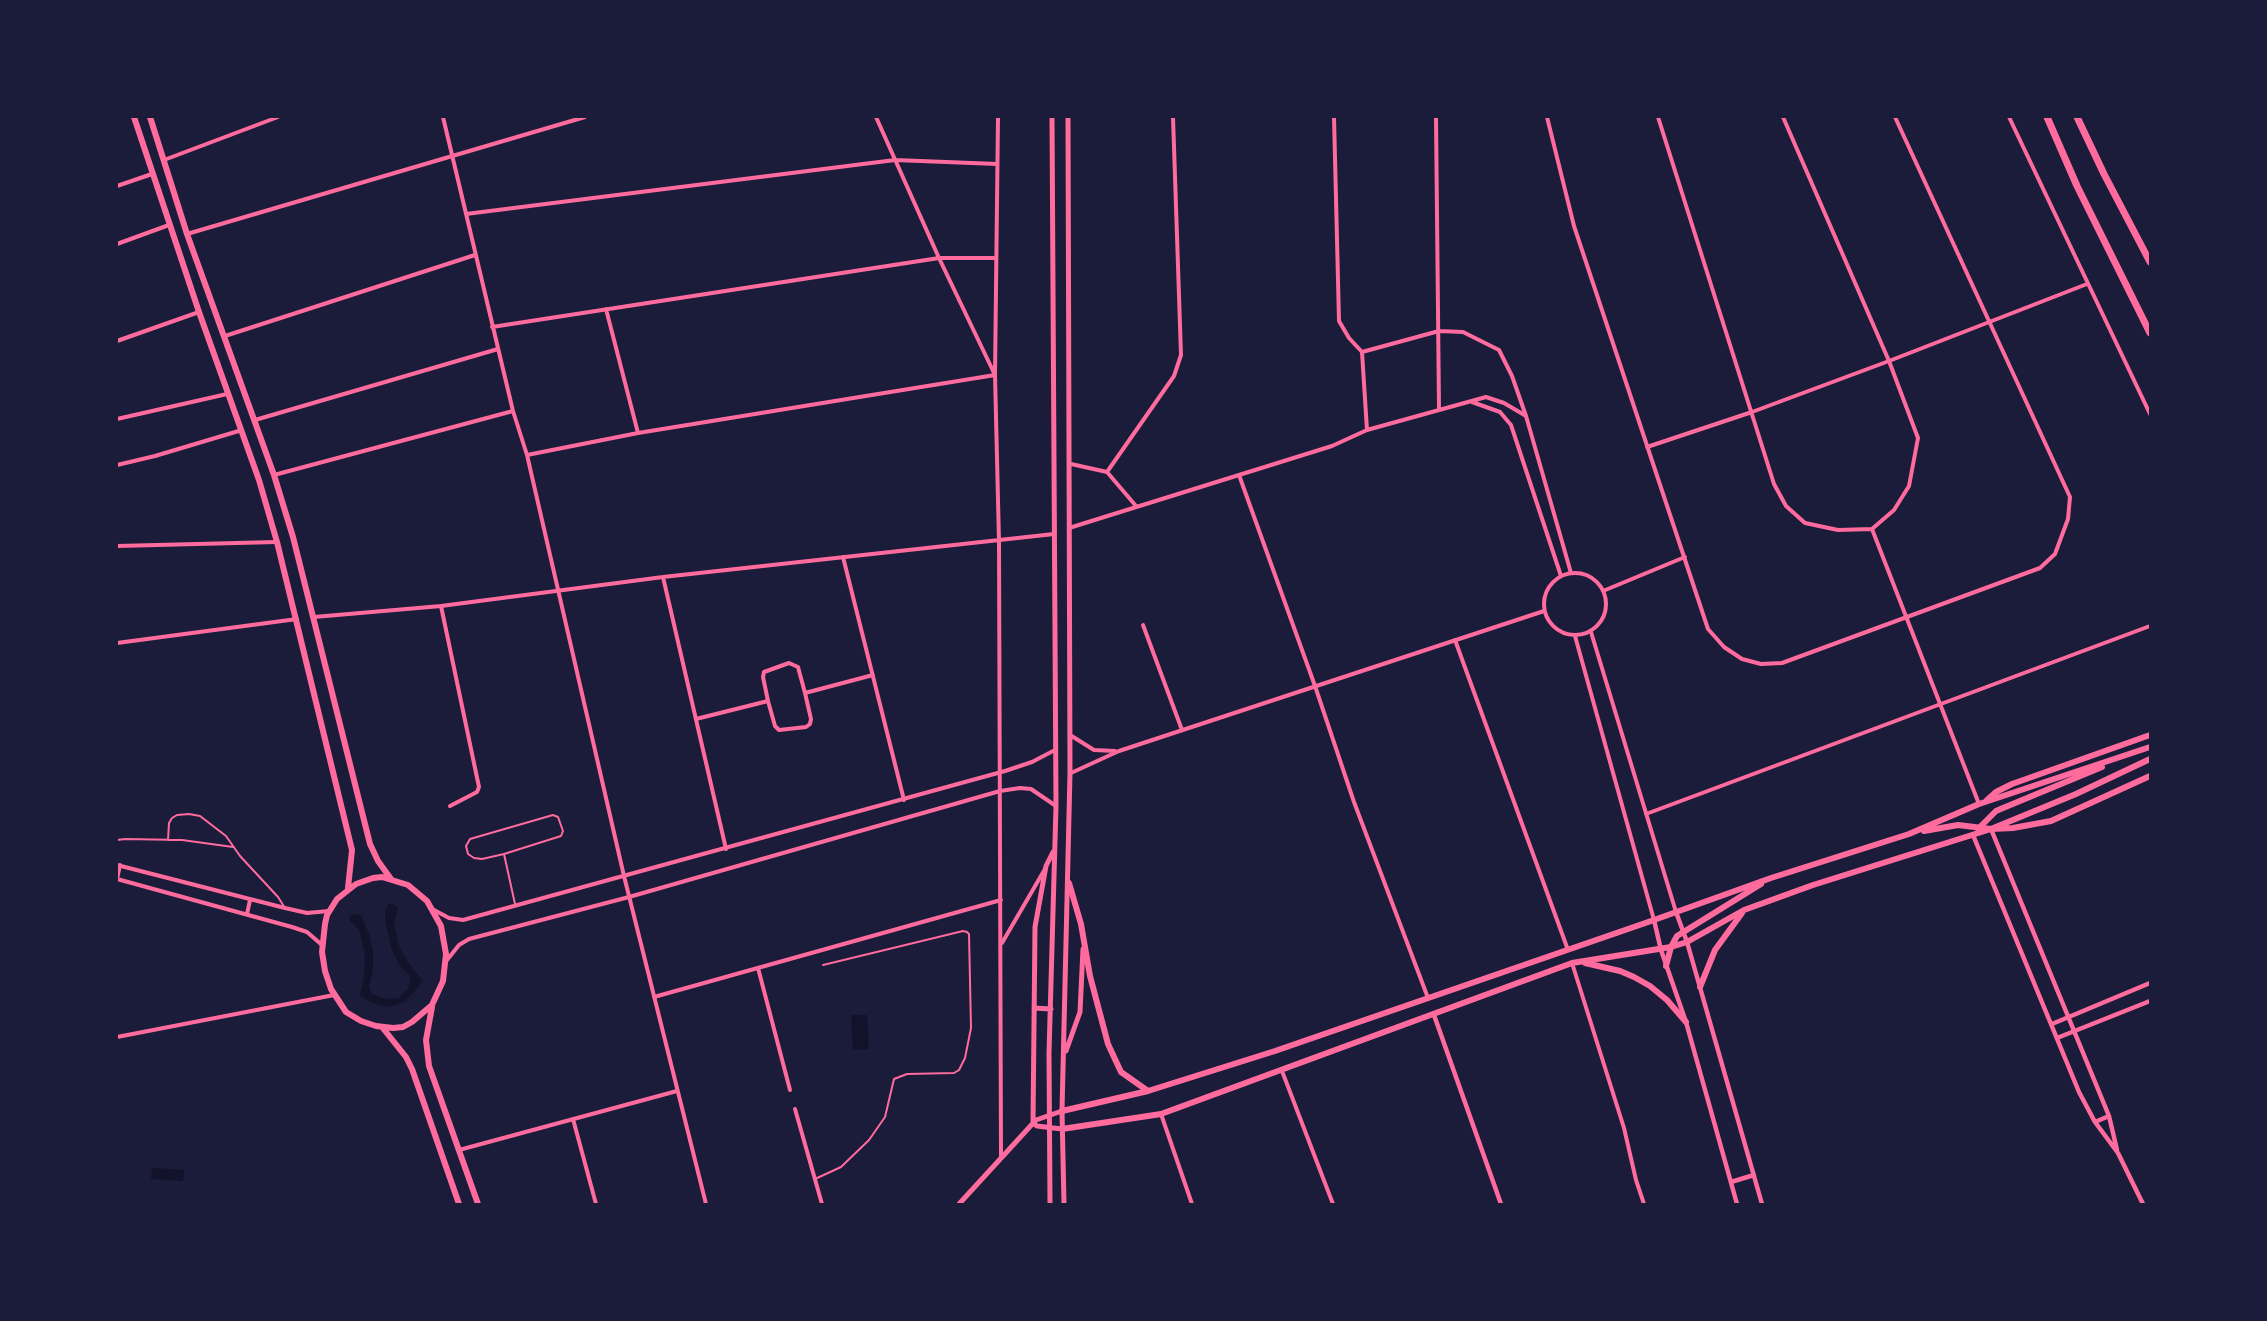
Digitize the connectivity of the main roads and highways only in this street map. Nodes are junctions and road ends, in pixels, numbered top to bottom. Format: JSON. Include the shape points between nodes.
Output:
{"nodes":[{"id":1,"x":134,"y":117,"type":"edge"},
{"id":2,"x":150,"y":117,"type":"edge"},
{"id":3,"x":1052,"y":117,"type":"edge"},
{"id":4,"x":1068,"y":117,"type":"edge"},
{"id":5,"x":2047,"y":117,"type":"edge"},
{"id":6,"x":2078,"y":117,"type":"edge"},
{"id":7,"x":2150,"y":262,"type":"edge"},
{"id":8,"x":2150,"y":333,"type":"edge"},
{"id":9,"x":2150,"y":735,"type":"edge"},
{"id":10,"x":2150,"y":748,"type":"edge"},
{"id":11,"x":2150,"y":759,"type":"edge"},
{"id":12,"x":2150,"y":776,"type":"edge"},
{"id":13,"x":1981,"y":803,"type":"junction"},
{"id":14,"x":1980,"y":826,"type":"junction"},
{"id":15,"x":1991,"y":829,"type":"junction"},
{"id":16,"x":1909,"y":834,"type":"junction"},
{"id":17,"x":1973,"y":835,"type":"junction"},
{"id":18,"x":1055,"y":847,"type":"junction"},
{"id":19,"x":1771,"y":878,"type":"junction"},
{"id":20,"x":391,"y":879,"type":"junction"},
{"id":21,"x":1069,"y":883,"type":"junction"},
{"id":22,"x":348,"y":888,"type":"junction"},
{"id":23,"x":1744,"y":910,"type":"junction"},
{"id":24,"x":1083,"y":946,"type":"junction"},
{"id":25,"x":1671,"y":947,"type":"junction"},
{"id":26,"x":1575,"y":962,"type":"junction"},
{"id":27,"x":1666,"y":966,"type":"road end"},
{"id":28,"x":1700,"y":987,"type":"road end"},
{"id":29,"x":432,"y":1005,"type":"junction"},
{"id":30,"x":1034,"y":1008,"type":"junction"},
{"id":31,"x":1051,"y":1009,"type":"junction"},
{"id":32,"x":1686,"y":1022,"type":"road end"},
{"id":33,"x":382,"y":1027,"type":"junction"},
{"id":34,"x":1064,"y":1056,"type":"junction"},
{"id":35,"x":1148,"y":1091,"type":"junction"},
{"id":36,"x":1062,"y":1111,"type":"junction"},
{"id":37,"x":1049,"y":1114,"type":"junction"},
{"id":38,"x":1034,"y":1123,"type":"junction"},
{"id":39,"x":1049,"y":1127,"type":"junction"},
{"id":40,"x":1062,"y":1129,"type":"junction"},
{"id":41,"x":459,"y":1204,"type":"edge"},
{"id":42,"x":478,"y":1204,"type":"edge"},
{"id":43,"x":959,"y":1204,"type":"edge"},
{"id":44,"x":1050,"y":1204,"type":"edge"},
{"id":45,"x":1064,"y":1204,"type":"edge"}],
"edges":[{"from":1,"to":22,"type":"main road","via":[[260,480],[352,850]]},
{"from":2,"to":20,"type":"main road","via":[[274,475],[370,844]]},
{"from":3,"to":18,"type":"main road"},
{"from":4,"to":21,"type":"main road"},
{"from":5,"to":8,"type":"highway"},
{"from":6,"to":7,"type":"highway"},
{"from":9,"to":13,"type":"main road","via":[[2012,784]]},
{"from":10,"to":13,"type":"main road"},
{"from":10,"to":14,"type":"main road","via":[[2003,808]]},
{"from":11,"to":15,"type":"main road","via":[[2076,795]]},
{"from":12,"to":15,"type":"main road","via":[[2051,821]]},
{"from":13,"to":16,"type":"main road"},
{"from":14,"to":15,"type":"main road"},
{"from":14,"to":16,"type":"main road","via":[[1950,826]]},
{"from":14,"to":17,"type":"main road"},
{"from":15,"to":17,"type":"main road"},
{"from":16,"to":19,"type":"main road"},
{"from":17,"to":23,"type":"main road"},
{"from":18,"to":30,"type":"main road","via":[[1046,866],[1035,927]]},
{"from":18,"to":31,"type":"main road"},
{"from":19,"to":25,"type":"main road","via":[[1684,931]]},
{"from":19,"to":35,"type":"main road","via":[[1275,1051]]},
{"from":20,"to":22,"type":"main road","via":[[373,878]]},
{"from":20,"to":29,"type":"main road","via":[[415,890],[434,910],[443,935],[443,981]]},
{"from":21,"to":24,"type":"main road"},
{"from":21,"to":34,"type":"main road"},
{"from":22,"to":33,"type":"main road","via":[[325,924],[325,971],[346,1012]]},
{"from":23,"to":25,"type":"main road"},
{"from":23,"to":28,"type":"main road","via":[[1715,950]]},
{"from":24,"to":34,"type":"main road","via":[[1078,1024]]},
{"from":24,"to":35,"type":"main road","via":[[1108,1044],[1121,1072]]},
{"from":25,"to":26,"type":"main road"},
{"from":25,"to":27,"type":"main road"},
{"from":26,"to":32,"type":"main road","via":[[1634,977],[1667,1000]]},
{"from":26,"to":40,"type":"main road","via":[[1161,1114]]},
{"from":29,"to":33,"type":"main road","via":[[403,1027]]},
{"from":29,"to":42,"type":"main road","via":[[428,1059]]},
{"from":30,"to":31,"type":"main road"},
{"from":30,"to":38,"type":"main road"},
{"from":31,"to":37,"type":"main road"},
{"from":33,"to":41,"type":"main road","via":[[412,1069]]},
{"from":34,"to":36,"type":"main road"},
{"from":35,"to":36,"type":"main road"},
{"from":36,"to":37,"type":"main road"},
{"from":36,"to":40,"type":"main road"},
{"from":37,"to":38,"type":"main road"},
{"from":37,"to":39,"type":"main road"},
{"from":38,"to":39,"type":"main road"},
{"from":38,"to":43,"type":"main road"},
{"from":39,"to":40,"type":"main road"},
{"from":39,"to":44,"type":"main road"},
{"from":40,"to":45,"type":"main road"}]}
